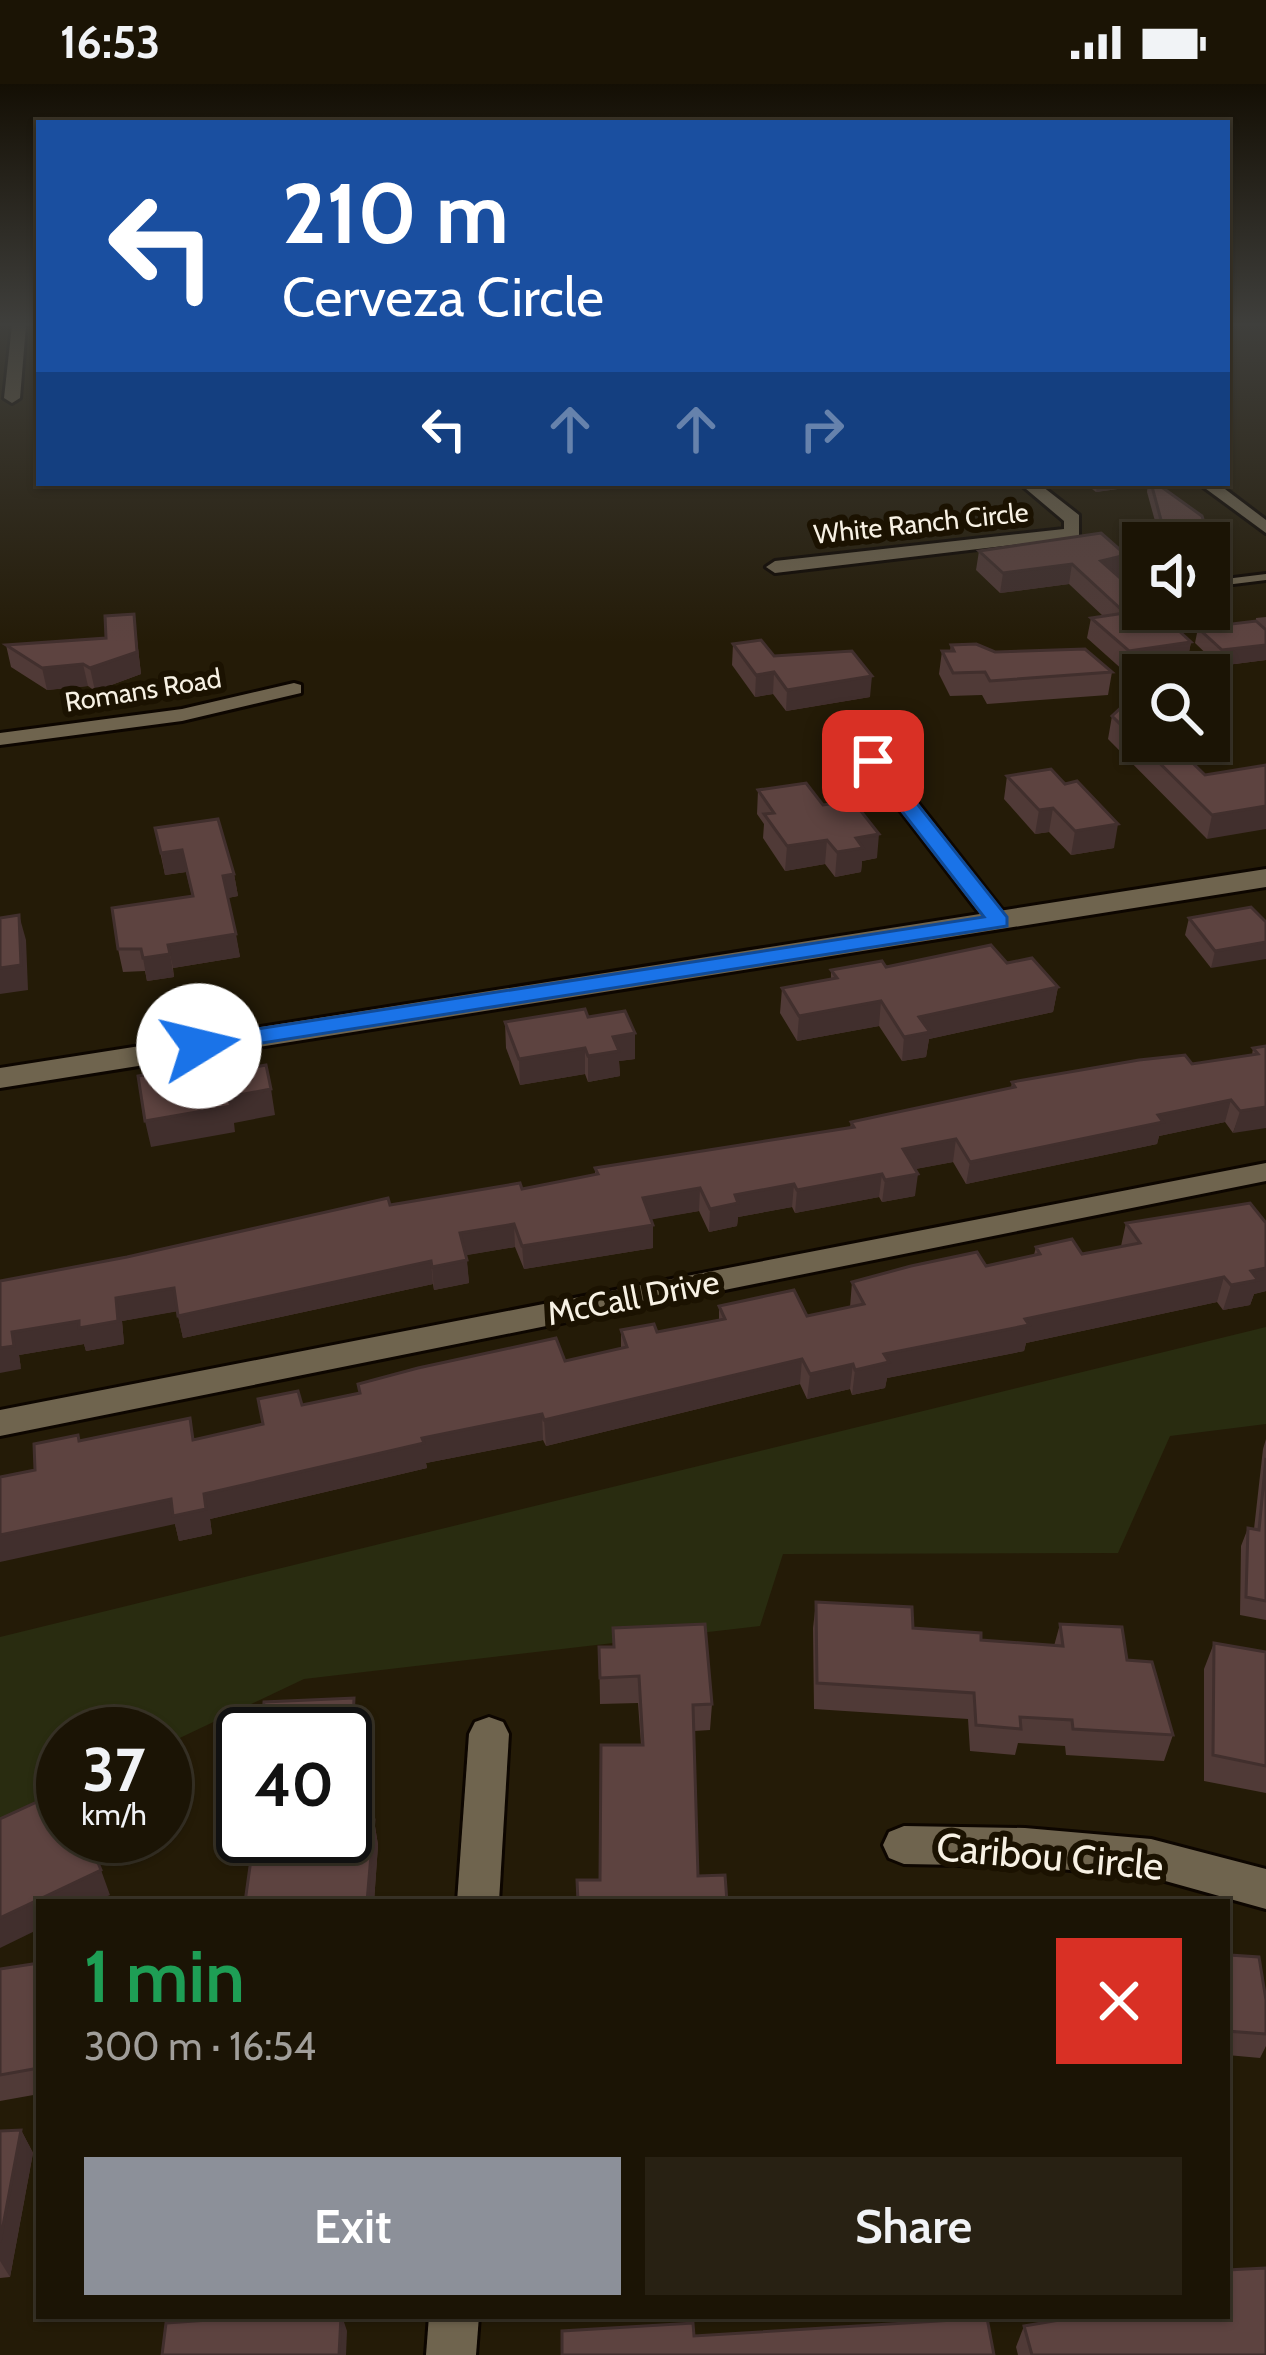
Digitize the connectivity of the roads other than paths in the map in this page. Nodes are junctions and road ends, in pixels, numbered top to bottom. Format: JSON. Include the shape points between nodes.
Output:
{"nodes":[{"id":1,"x":1031,"y":486,"type":"edge"},
{"id":2,"x":1210,"y":486,"type":"edge"},
{"id":3,"x":1266,"y":528,"type":"edge"},
{"id":4,"x":1073,"y":533,"type":"junction"},
{"id":5,"x":1122,"y":555,"type":"edge"},
{"id":6,"x":775,"y":567,"type":"dead end"},
{"id":7,"x":1266,"y":577,"type":"edge"},
{"id":8,"x":1230,"y":581,"type":"edge"},
{"id":9,"x":294,"y":688,"type":"dead end"},
{"id":10,"x":0,"y":739,"type":"edge"},
{"id":11,"x":873,"y":761,"type":"dead end"},
{"id":12,"x":1266,"y":878,"type":"edge"},
{"id":13,"x":999,"y":922,"type":"junction"},
{"id":14,"x":0,"y":1078,"type":"edge"},
{"id":15,"x":1266,"y":1172,"type":"edge"},
{"id":16,"x":0,"y":1423,"type":"edge"},
{"id":17,"x":489,"y":1734,"type":"dead end"},
{"id":18,"x":904,"y":1845,"type":"dead end"},
{"id":19,"x":1266,"y":1888,"type":"edge"},
{"id":20,"x":478,"y":1899,"type":"edge"},
{"id":21,"x":454,"y":2319,"type":"edge"},
{"id":22,"x":451,"y":2355,"type":"edge"}],
"edges":[{"from":1,"to":4,"type":"street","via":[[1073,519]]},
{"from":2,"to":3,"type":"street"},
{"from":4,"to":5,"type":"lane"},
{"from":4,"to":6,"type":"street","name":"White Ranch Circle"},
{"from":7,"to":8,"type":"lane"},
{"from":9,"to":10,"type":"street","name":"Romans Road","via":[[182,715]]},
{"from":11,"to":13,"type":"street"},
{"from":12,"to":13,"type":"street"},
{"from":13,"to":14,"type":"street"},
{"from":15,"to":16,"type":"street","name":"McCall Drive"},
{"from":17,"to":20,"type":"street"},
{"from":18,"to":19,"type":"street","name":"Caribou Circle","via":[[1150,1858]]},
{"from":21,"to":22,"type":"street"}]}
